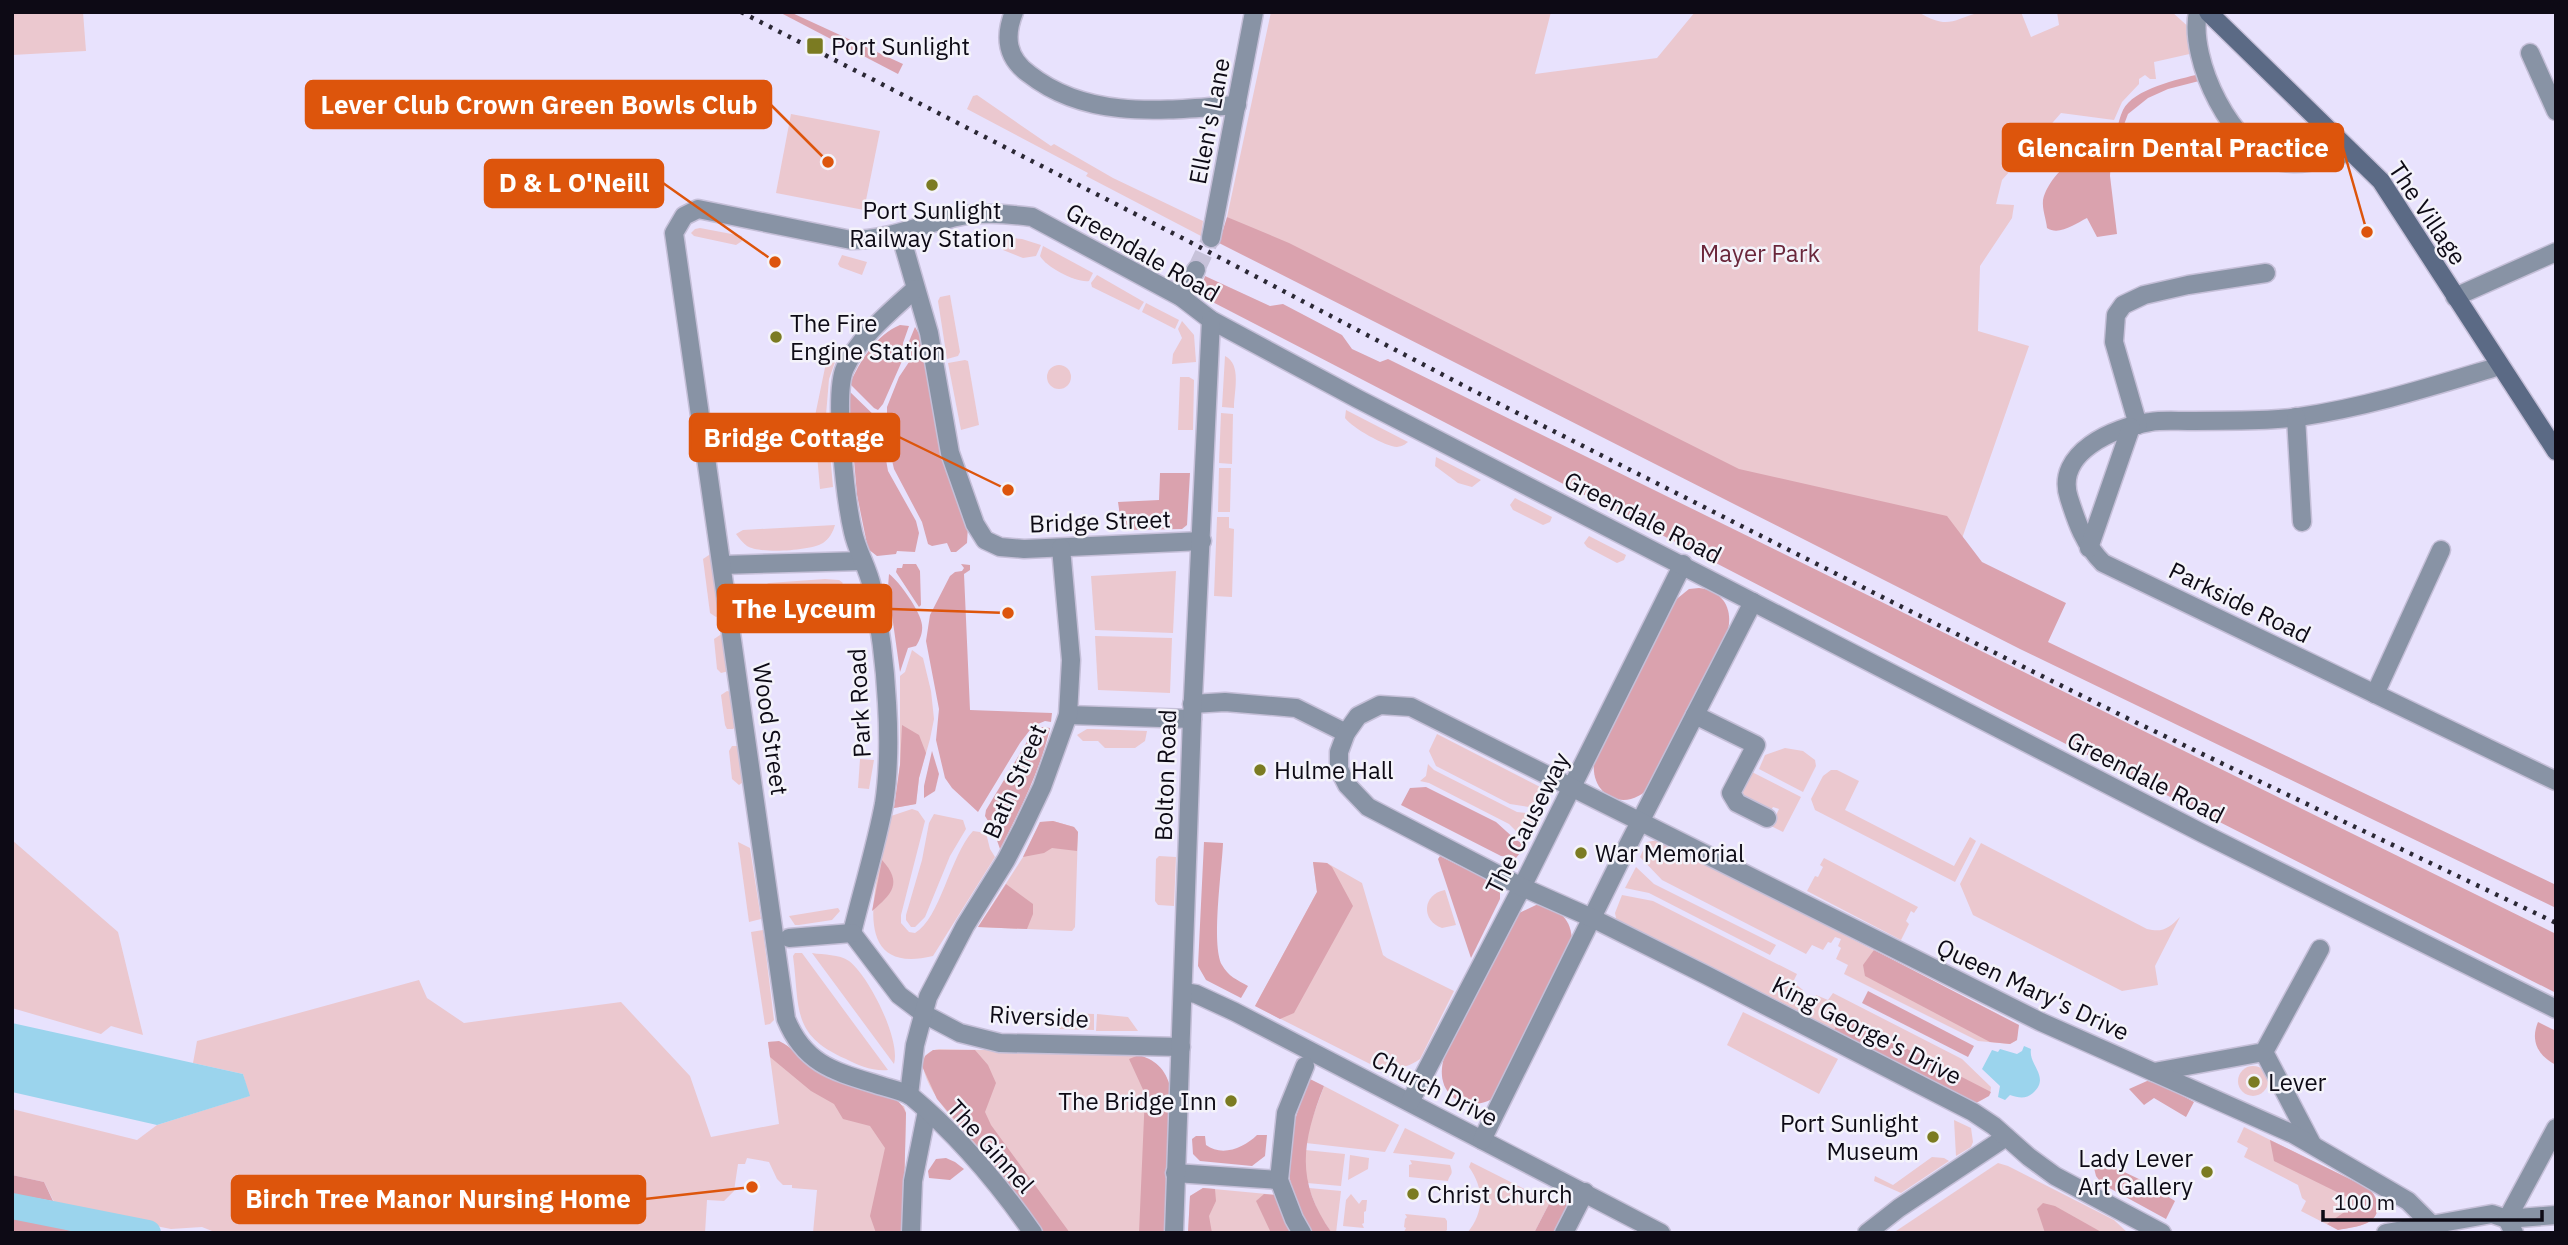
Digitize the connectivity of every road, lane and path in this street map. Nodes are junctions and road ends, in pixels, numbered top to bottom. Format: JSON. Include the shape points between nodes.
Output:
{"nodes":[{"id":1,"x":1014,"y":12,"type":"edge"},
{"id":2,"x":1254,"y":12,"type":"edge"},
{"id":3,"x":2198,"y":12,"type":"edge"},
{"id":4,"x":2208,"y":12,"type":"edge"},
{"id":5,"x":2530,"y":52,"type":"dead end"},
{"id":6,"x":1237,"y":105,"type":"junction"},
{"id":7,"x":2556,"y":111,"type":"edge"},
{"id":8,"x":2351,"y":152,"type":"junction"},
{"id":9,"x":684,"y":216,"type":"joint"},
{"id":10,"x":900,"y":233,"type":"junction"},
{"id":11,"x":1211,"y":238,"type":"tunnel mouth"},
{"id":12,"x":2556,"y":253,"type":"edge"},
{"id":13,"x":1196,"y":270,"type":"tunnel mouth"},
{"id":14,"x":2266,"y":274,"type":"dead end"},
{"id":15,"x":915,"y":289,"type":"junction"},
{"id":16,"x":1181,"y":297,"type":"junction"},
{"id":17,"x":2455,"y":297,"type":"junction"},
{"id":18,"x":1211,"y":320,"type":"junction"},
{"id":19,"x":2500,"y":366,"type":"junction"},
{"id":20,"x":2296,"y":417,"type":"junction"},
{"id":21,"x":2134,"y":426,"type":"junction"},
{"id":22,"x":2556,"y":451,"type":"edge"},
{"id":23,"x":2302,"y":522,"type":"dead end"},
{"id":24,"x":1202,"y":541,"type":"junction"},
{"id":25,"x":1061,"y":548,"type":"junction"},
{"id":26,"x":2090,"y":548,"type":"junction"},
{"id":27,"x":2441,"y":550,"type":"dead end"},
{"id":28,"x":862,"y":561,"type":"junction"},
{"id":29,"x":1683,"y":564,"type":"junction"},
{"id":30,"x":722,"y":565,"type":"junction"},
{"id":31,"x":1754,"y":602,"type":"junction"},
{"id":32,"x":2375,"y":694,"type":"junction"},
{"id":33,"x":1192,"y":712,"type":"junction"},
{"id":34,"x":1068,"y":715,"type":"junction"},
{"id":35,"x":1695,"y":715,"type":"junction"},
{"id":36,"x":1346,"y":733,"type":"junction"},
{"id":37,"x":2556,"y":781,"type":"edge"},
{"id":38,"x":1573,"y":788,"type":"junction"},
{"id":39,"x":1767,"y":818,"type":"dead end"},
{"id":40,"x":1641,"y":820,"type":"junction"},
{"id":41,"x":1522,"y":887,"type":"junction"},
{"id":42,"x":1592,"y":918,"type":"junction"},
{"id":43,"x":852,"y":933,"type":"junction"},
{"id":44,"x":789,"y":938,"type":"dead end"},
{"id":45,"x":2320,"y":949,"type":"dead end"},
{"id":46,"x":1184,"y":992,"type":"junction"},
{"id":47,"x":2556,"y":1009,"type":"edge"},
{"id":48,"x":925,"y":1014,"type":"junction"},
{"id":49,"x":1181,"y":1047,"type":"junction"},
{"id":50,"x":2264,"y":1052,"type":"junction"},
{"id":51,"x":1305,"y":1066,"type":"dead end"},
{"id":52,"x":2154,"y":1072,"type":"junction"},
{"id":53,"x":909,"y":1095,"type":"junction"},
{"id":54,"x":1409,"y":1102,"type":"junction"},
{"id":55,"x":927,"y":1111,"type":"junction"},
{"id":56,"x":2556,"y":1128,"type":"edge"},
{"id":57,"x":2006,"y":1137,"type":"junction"},
{"id":58,"x":1482,"y":1140,"type":"junction"},
{"id":59,"x":2312,"y":1144,"type":"junction"},
{"id":60,"x":1175,"y":1173,"type":"junction"},
{"id":61,"x":1279,"y":1180,"type":"junction"},
{"id":62,"x":1585,"y":1192,"type":"junction"},
{"id":63,"x":2556,"y":1215,"type":"edge"},
{"id":64,"x":2431,"y":1224,"type":"junction"},
{"id":65,"x":2511,"y":1226,"type":"edge"},
{"id":66,"x":2139,"y":1227,"type":"edge"},
{"id":67,"x":911,"y":1233,"type":"edge"},
{"id":68,"x":1033,"y":1233,"type":"edge"},
{"id":69,"x":1174,"y":1233,"type":"edge"},
{"id":70,"x":1301,"y":1233,"type":"edge"},
{"id":71,"x":1564,"y":1233,"type":"edge"},
{"id":72,"x":1661,"y":1233,"type":"edge"},
{"id":73,"x":1867,"y":1233,"type":"edge"},
{"id":74,"x":2162,"y":1233,"type":"edge"},
{"id":75,"x":2386,"y":1233,"type":"edge"}],
"edges":[{"from":1,"to":6,"type":"street","via":[[1008,38],[1012,57],[1041,84],[1075,100],[1155,111]]},
{"from":2,"to":6,"type":"street","name":"Ellen's Lane"},
{"from":3,"to":8,"type":"street","via":[[2202,65],[2214,96],[2250,143],[2283,162],[2309,162]]},
{"from":4,"to":8,"type":"main road","name":"The Village"},
{"from":5,"to":7,"type":"street"},
{"from":6,"to":11,"type":"street","name":"Ellen's Lane"},
{"from":8,"to":17,"type":"main road","name":"The Village","via":[[2392,196]]},
{"from":9,"to":10,"type":"street","name":"Greendale Road","via":[[698,209],[712,211],[851,240]]},
{"from":9,"to":30,"type":"street","name":"Wood Street","via":[[674,233]]},
{"from":10,"to":15,"type":"street"},
{"from":10,"to":16,"type":"street","name":"Greendale Road","via":[[963,216],[1032,217]]},
{"from":12,"to":17,"type":"street"},
{"from":13,"to":16,"type":"street"},
{"from":14,"to":21,"type":"street","via":[[2188,285],[2123,305],[2116,315],[2114,342]]},
{"from":15,"to":25,"type":"street","name":"Bridge Street","via":[[929,333],[950,453],[975,524],[985,540],[999,547]]},
{"from":15,"to":28,"type":"street","name":"Park Road","via":[[854,352],[844,370],[839,415],[851,523]]},
{"from":16,"to":18,"type":"street","name":"Greendale Road"},
{"from":17,"to":19,"type":"main road","name":"The Village"},
{"from":18,"to":24,"type":"street","name":"Bolton Road"},
{"from":18,"to":29,"type":"street","name":"Greendale Road"},
{"from":19,"to":20,"type":"street","name":"Parkside Road","via":[[2363,406]]},
{"from":19,"to":22,"type":"main road","name":"The Village"},
{"from":20,"to":21,"type":"street","name":"Parkside Road"},
{"from":20,"to":23,"type":"street"},
{"from":21,"to":26,"type":"street"},
{"from":21,"to":26,"type":"street","name":"Parkside Road","via":[[2077,454],[2068,471],[2066,491],[2079,531]]},
{"from":24,"to":25,"type":"street","name":"Bridge Street"},
{"from":24,"to":33,"type":"street","name":"Bolton Road"},
{"from":25,"to":34,"type":"street","name":"Bath Street","via":[[1071,660]]},
{"from":26,"to":32,"type":"street","name":"Parkside Road","via":[[2119,572]]},
{"from":27,"to":32,"type":"street"},
{"from":28,"to":30,"type":"street"},
{"from":28,"to":43,"type":"street","name":"Park Road","via":[[879,627],[889,747],[883,804]]},
{"from":29,"to":31,"type":"street","name":"Greendale Road"},
{"from":29,"to":38,"type":"street","name":"The Causeway"},
{"from":30,"to":53,"type":"street","name":"Wood Street","via":[[786,1019],[802,1049],[819,1063]]},
{"from":31,"to":35,"type":"street"},
{"from":31,"to":47,"type":"street","name":"Greendale Road"},
{"from":32,"to":37,"type":"street","name":"Parkside Road"},
{"from":33,"to":34,"type":"street"},
{"from":33,"to":36,"type":"street","via":[[1225,702],[1296,708]]},
{"from":33,"to":46,"type":"street","name":"Bolton Road"},
{"from":34,"to":48,"type":"street","name":"Bath Street","via":[[1041,790],[1006,860],[965,926]]},
{"from":35,"to":39,"type":"street","via":[[1756,745],[1731,793],[1737,803]]},
{"from":35,"to":40,"type":"street"},
{"from":36,"to":38,"type":"street","name":"Queen Mary's Drive","via":[[1357,716],[1380,705],[1411,707]]},
{"from":36,"to":41,"type":"street","name":"King George's Drive","via":[[1339,769],[1357,797],[1393,822]]},
{"from":38,"to":40,"type":"street","name":"Queen Mary's Drive"},
{"from":38,"to":41,"type":"street","name":"The Causeway"},
{"from":40,"to":42,"type":"street"},
{"from":40,"to":52,"type":"street","name":"Queen Mary's Drive","via":[[2041,1022]]},
{"from":41,"to":42,"type":"street","name":"King George's Drive"},
{"from":41,"to":54,"type":"street","name":"The Causeway"},
{"from":42,"to":57,"type":"street","name":"King George's Drive","via":[[1961,1106]]},
{"from":42,"to":58,"type":"street"},
{"from":43,"to":44,"type":"street"},
{"from":43,"to":48,"type":"street","name":"Riverside","via":[[899,995]]},
{"from":45,"to":50,"type":"street"},
{"from":46,"to":49,"type":"street","name":"Bolton Road"},
{"from":46,"to":54,"type":"street","name":"Church Drive","via":[[1235,1012]]},
{"from":48,"to":49,"type":"street","name":"Riverside","via":[[960,1033],[1000,1043]]},
{"from":48,"to":53,"type":"street","name":"Bath Street","via":[[915,1045]]},
{"from":49,"to":60,"type":"street","name":"Bolton Road"},
{"from":50,"to":52,"type":"street"},
{"from":50,"to":59,"type":"street"},
{"from":51,"to":61,"type":"street","via":[[1286,1113]]},
{"from":52,"to":59,"type":"street","name":"Queen Mary's Drive"},
{"from":53,"to":55,"type":"street","name":"The Ginnel"},
{"from":54,"to":58,"type":"street","name":"Church Drive"},
{"from":55,"to":67,"type":"street","via":[[913,1181]]},
{"from":55,"to":68,"type":"street","name":"The Ginnel","via":[[974,1157]]},
{"from":56,"to":65,"type":"street"},
{"from":57,"to":66,"type":"street","name":"King George's Drive","via":[[2055,1176]]},
{"from":57,"to":73,"type":"street"},
{"from":58,"to":62,"type":"street","name":"Church Drive"},
{"from":59,"to":64,"type":"street","name":"Queen Mary's Drive","via":[[2408,1201]]},
{"from":60,"to":61,"type":"street"},
{"from":60,"to":69,"type":"street","name":"Bolton Road"},
{"from":61,"to":70,"type":"street"},
{"from":62,"to":71,"type":"street"},
{"from":62,"to":72,"type":"street","name":"Church Drive"},
{"from":63,"to":65,"type":"street"},
{"from":64,"to":65,"type":"street","via":[[2492,1214]]},
{"from":64,"to":75,"type":"street"},
{"from":66,"to":74,"type":"street","name":"King George's Drive"}]}
